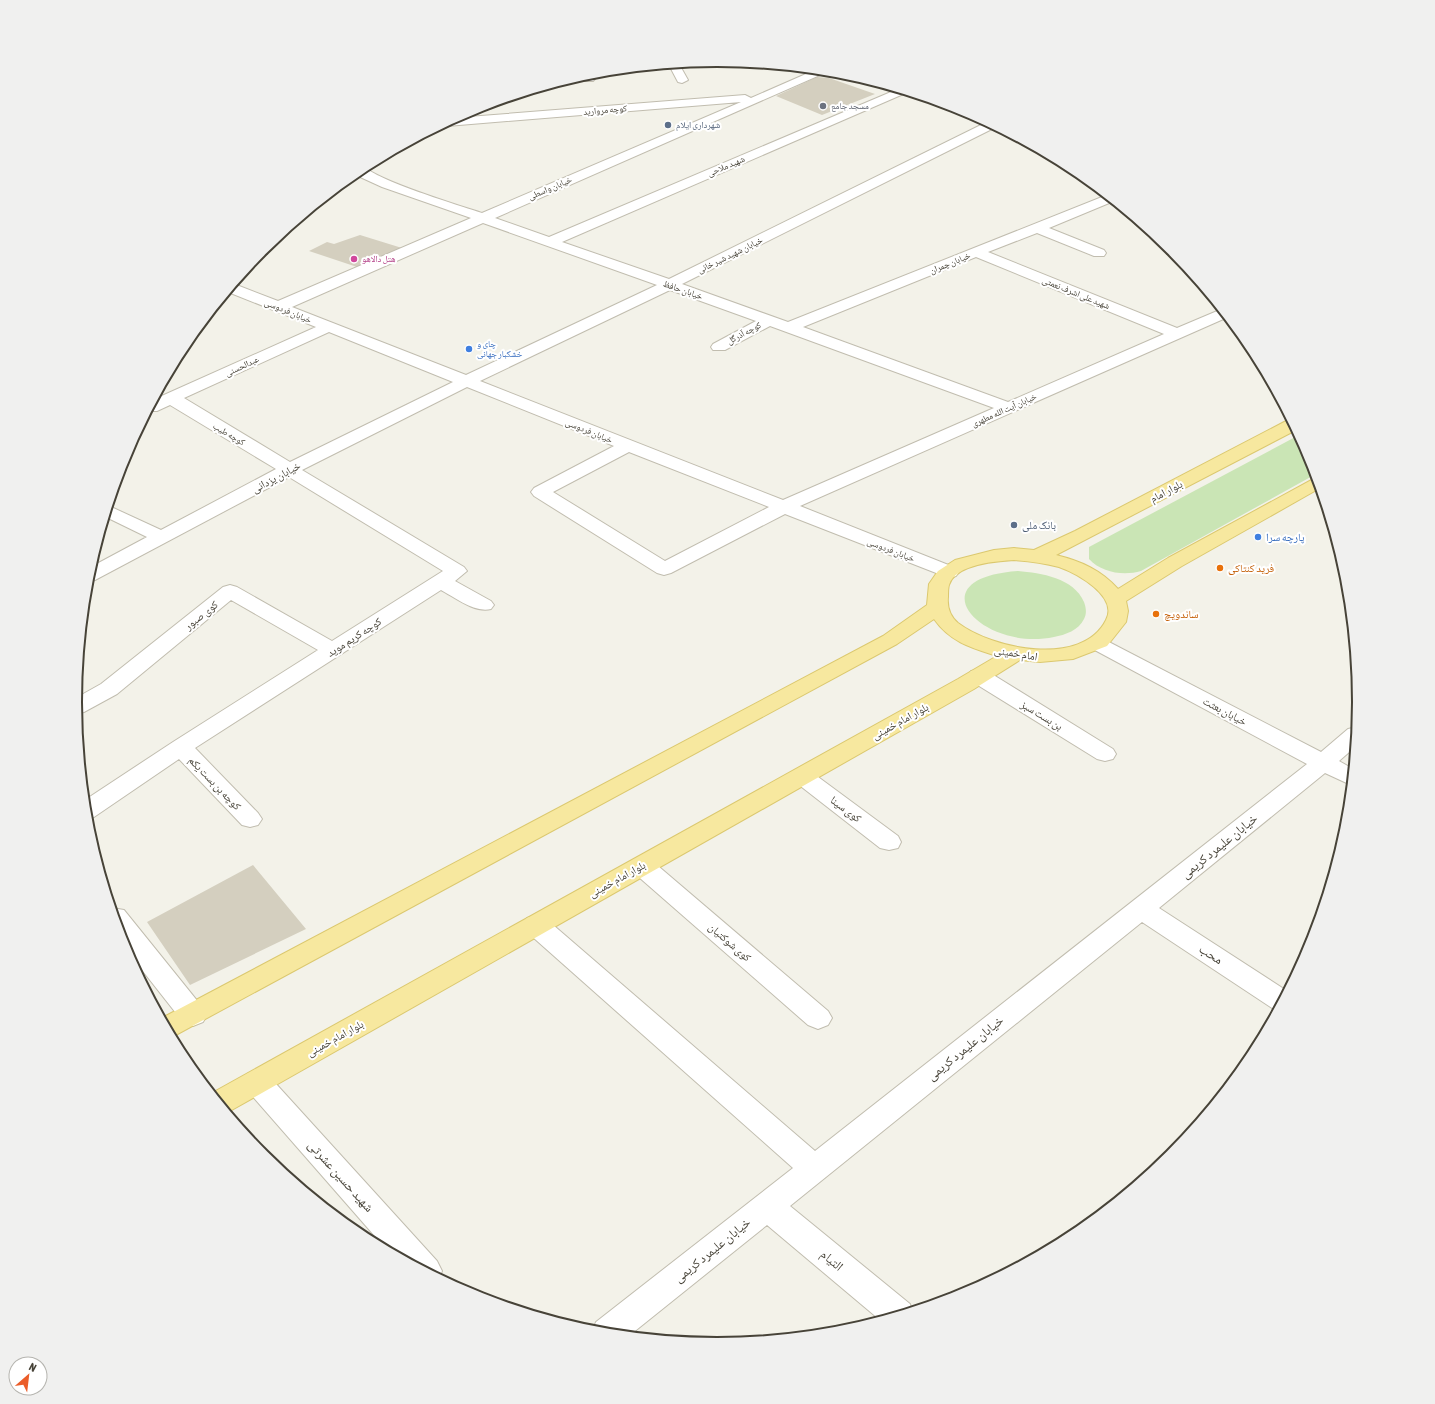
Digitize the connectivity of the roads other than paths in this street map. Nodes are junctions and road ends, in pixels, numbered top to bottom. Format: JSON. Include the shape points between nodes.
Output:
{"nodes":[{"id":1,"x":676,"y":68,"type":"edge"},
{"id":2,"x":814,"y":74,"type":"edge"},
{"id":3,"x":682,"y":80,"type":"dead end"},
{"id":4,"x":897,"y":94,"type":"edge"},
{"id":5,"x":762,"y":97,"type":"junction"},
{"id":6,"x":461,"y":121,"type":"edge"},
{"id":7,"x":987,"y":127,"type":"edge"},
{"id":8,"x":363,"y":175,"type":"edge"},
{"id":9,"x":1106,"y":200,"type":"edge"},
{"id":10,"x":482,"y":218,"type":"junction"},
{"id":11,"x":1036,"y":228,"type":"junction"},
{"id":12,"x":549,"y":242,"type":"junction"},
{"id":13,"x":975,"y":252,"type":"junction"},
{"id":14,"x":1099,"y":253,"type":"dead end"},
{"id":15,"x":669,"y":285,"type":"junction"},
{"id":16,"x":234,"y":290,"type":"edge"},
{"id":17,"x":278,"y":307,"type":"junction"},
{"id":18,"x":1221,"y":315,"type":"edge"},
{"id":19,"x":769,"y":320,"type":"junction"},
{"id":20,"x":328,"y":327,"type":"junction"},
{"id":21,"x":789,"y":327,"type":"junction"},
{"id":22,"x":1178,"y":334,"type":"junction"},
{"id":23,"x":719,"y":347,"type":"dead end"},
{"id":24,"x":467,"y":382,"type":"junction"},
{"id":25,"x":157,"y":404,"type":"edge"},
{"id":26,"x":1008,"y":408,"type":"junction"},
{"id":27,"x":1289,"y":426,"type":"edge"},
{"id":28,"x":626,"y":446,"type":"junction"},
{"id":29,"x":288,"y":470,"type":"junction"},
{"id":30,"x":1314,"y":484,"type":"edge"},
{"id":31,"x":783,"y":507,"type":"junction"},
{"id":32,"x":112,"y":513,"type":"edge"},
{"id":33,"x":161,"y":538,"type":"junction"},
{"id":34,"x":1038,"y":556,"type":"junction"},
{"id":35,"x":96,"y":572,"type":"edge"},
{"id":36,"x":949,"y":572,"type":"junction"},
{"id":37,"x":440,"y":581,"type":"junction"},
{"id":38,"x":1115,"y":599,"type":"junction"},
{"id":39,"x":484,"y":605,"type":"dead end"},
{"id":40,"x":936,"y":608,"type":"junction"},
{"id":41,"x":1098,"y":644,"type":"junction"},
{"id":42,"x":332,"y":650,"type":"junction"},
{"id":43,"x":1014,"y":655,"type":"junction"},
{"id":44,"x":979,"y":676,"type":"junction"},
{"id":45,"x":82,"y":704,"type":"edge"},
{"id":46,"x":1351,"y":738,"type":"edge"},
{"id":47,"x":181,"y":747,"type":"junction"},
{"id":48,"x":1105,"y":754,"type":"dead end"},
{"id":49,"x":1323,"y":763,"type":"junction"},
{"id":50,"x":802,"y":776,"type":"junction"},
{"id":51,"x":1348,"y":776,"type":"edge"},
{"id":52,"x":92,"y":807,"type":"edge"},
{"id":53,"x":250,"y":819,"type":"dead end"},
{"id":54,"x":890,"y":842,"type":"dead end"},
{"id":55,"x":642,"y":866,"type":"junction"},
{"id":56,"x":1140,"y":908,"type":"junction"},
{"id":57,"x":536,"y":925,"type":"junction"},
{"id":58,"x":125,"y":930,"type":"edge"},
{"id":59,"x":1279,"y":999,"type":"edge"},
{"id":60,"x":193,"y":1015,"type":"junction"},
{"id":61,"x":818,"y":1018,"type":"dead end"},
{"id":62,"x":172,"y":1026,"type":"edge"},
{"id":63,"x":257,"y":1082,"type":"junction"},
{"id":64,"x":224,"y":1101,"type":"edge"},
{"id":65,"x":814,"y":1168,"type":"junction"},
{"id":66,"x":767,"y":1206,"type":"junction"},
{"id":67,"x":417,"y":1261,"type":"edge"},
{"id":68,"x":894,"y":1311,"type":"edge"},
{"id":69,"x":614,"y":1328,"type":"edge"}],
"edges":[{"from":1,"to":3,"type":"street"},
{"from":2,"to":5,"type":"street","name":"خیابان واسطی"},
{"from":4,"to":12,"type":"street","name":"شهید ملاحی"},
{"from":5,"to":6,"type":"street","name":"کوچه مروارید"},
{"from":5,"to":10,"type":"street","name":"خیابان واسطی"},
{"from":7,"to":15,"type":"street","name":"خیابان شهید شیر خانی"},
{"from":8,"to":10,"type":"street","name":"خیابان حافظ"},
{"from":9,"to":11,"type":"street","name":"خیابان چمران"},
{"from":10,"to":12,"type":"street","name":"خیابان حافظ"},
{"from":10,"to":17,"type":"street","name":"خیابان واسطی"},
{"from":11,"to":13,"type":"street","name":"خیابان چمران"},
{"from":11,"to":14,"type":"street"},
{"from":12,"to":15,"type":"street","name":"خیابان حافظ"},
{"from":13,"to":21,"type":"street","name":"خیابان چمران"},
{"from":13,"to":22,"type":"street","name":"شهید علی اشرف نعمتی"},
{"from":15,"to":19,"type":"street","name":"خیابان حافظ"},
{"from":15,"to":24,"type":"street","name":"خیابان شهید شیر خانی"},
{"from":16,"to":17,"type":"street","name":"خیابان فردوسی"},
{"from":17,"to":20,"type":"street","name":"خیابان فردوسی"},
{"from":18,"to":22,"type":"street","name":"خیابان آیت الله مطهری"},
{"from":19,"to":21,"type":"street","name":"خیابان حافظ"},
{"from":19,"to":23,"type":"street","name":"کوچه آذرگل"},
{"from":20,"to":24,"type":"street","name":"خیابان فردوسی"},
{"from":20,"to":25,"type":"street","name":"عبدالحسنی"},
{"from":21,"to":26,"type":"street","name":"خیابان حافظ"},
{"from":22,"to":26,"type":"street","name":"خیابان آیت الله مطهری"},
{"from":24,"to":28,"type":"street","name":"خیابان فردوسی"},
{"from":24,"to":29,"type":"street","name":"خیابان یزدانی"},
{"from":25,"to":29,"type":"street","name":"کوچه طیب"},
{"from":26,"to":31,"type":"street","name":"خیابان آیت الله مطهری"},
{"from":27,"to":34,"type":"main road","name":"بلوار امام"},
{"from":28,"to":31,"type":"street","name":"خیابان فردوسی"},
{"from":28,"to":31,"type":"street","name":"خیابان آیت الله مطهری","via":[[540,492],[664,569]]},
{"from":29,"to":33,"type":"street","name":"خیابان یزدانی"},
{"from":29,"to":37,"type":"street","name":"کوچه کریم موید","via":[[457,570]]},
{"from":30,"to":38,"type":"main road","via":[[1175,562]]},
{"from":31,"to":36,"type":"street","name":"خیابان فردوسی"},
{"from":32,"to":33,"type":"street"},
{"from":33,"to":35,"type":"street","name":"خیابان یزدانی"},
{"from":34,"to":36,"type":"main road","name":"امام خمینی","via":[[992,555],[971,560]]},
{"from":34,"to":38,"type":"main road","name":"امام خمینی","via":[[1064,562],[1086,572],[1104,584]]},
{"from":36,"to":40,"type":"main road","name":"امام خمینی","via":[[941,580],[935,593]]},
{"from":37,"to":39,"type":"street"},
{"from":37,"to":42,"type":"street","name":"کوچه کریم موید"},
{"from":38,"to":41,"type":"main road","name":"امام خمینی","via":[[1119,615],[1112,631]]},
{"from":40,"to":43,"type":"main road","name":"امام خمینی","via":[[946,623],[964,637],[987,648]]},
{"from":40,"to":60,"type":"main road","via":[[890,640]]},
{"from":41,"to":43,"type":"main road","name":"امام خمینی","via":[[1074,653],[1052,656]]},
{"from":41,"to":49,"type":"street","name":"خیابان بعثت"},
{"from":42,"to":45,"type":"street","name":"کوی صبور","via":[[230,591],[109,688]]},
{"from":42,"to":47,"type":"street","name":"کوچه کریم موید"},
{"from":43,"to":44,"type":"main road","name":"بلوار امام خمینی"},
{"from":44,"to":48,"type":"street","name":"بن بست سبز"},
{"from":44,"to":50,"type":"main road","name":"بلوار امام خمینی"},
{"from":46,"to":49,"type":"street","name":"خیابان علیمرد کریمی"},
{"from":47,"to":52,"type":"street","name":"کوچه کریم موید"},
{"from":47,"to":53,"type":"street","name":"کوچه بن بست یکم"},
{"from":49,"to":51,"type":"street","name":"خیابان بعثت"},
{"from":49,"to":56,"type":"street","name":"خیابان علیمرد کریمی"},
{"from":50,"to":54,"type":"street","name":"کوی سینا"},
{"from":50,"to":55,"type":"main road","name":"بلوار امام خمینی"},
{"from":55,"to":57,"type":"main road","name":"بلوار امام خمینی"},
{"from":55,"to":61,"type":"street","name":"کوی شوکتیان"},
{"from":56,"to":59,"type":"street","name":"محب"},
{"from":56,"to":65,"type":"street","name":"خیابان علیمرد کریمی"},
{"from":57,"to":63,"type":"main road","name":"بلوار امام خمینی"},
{"from":57,"to":65,"type":"street"},
{"from":58,"to":60,"type":"street"},
{"from":60,"to":62,"type":"main road"},
{"from":63,"to":64,"type":"main road","name":"بلوار امام خمینی"},
{"from":63,"to":67,"type":"street","name":"شهید حسین عشرتی"},
{"from":65,"to":66,"type":"street","name":"خیابان علیمرد کریمی"},
{"from":66,"to":68,"type":"street","name":"التیام"},
{"from":66,"to":69,"type":"street","name":"خیابان علیمرد کریمی"}]}
